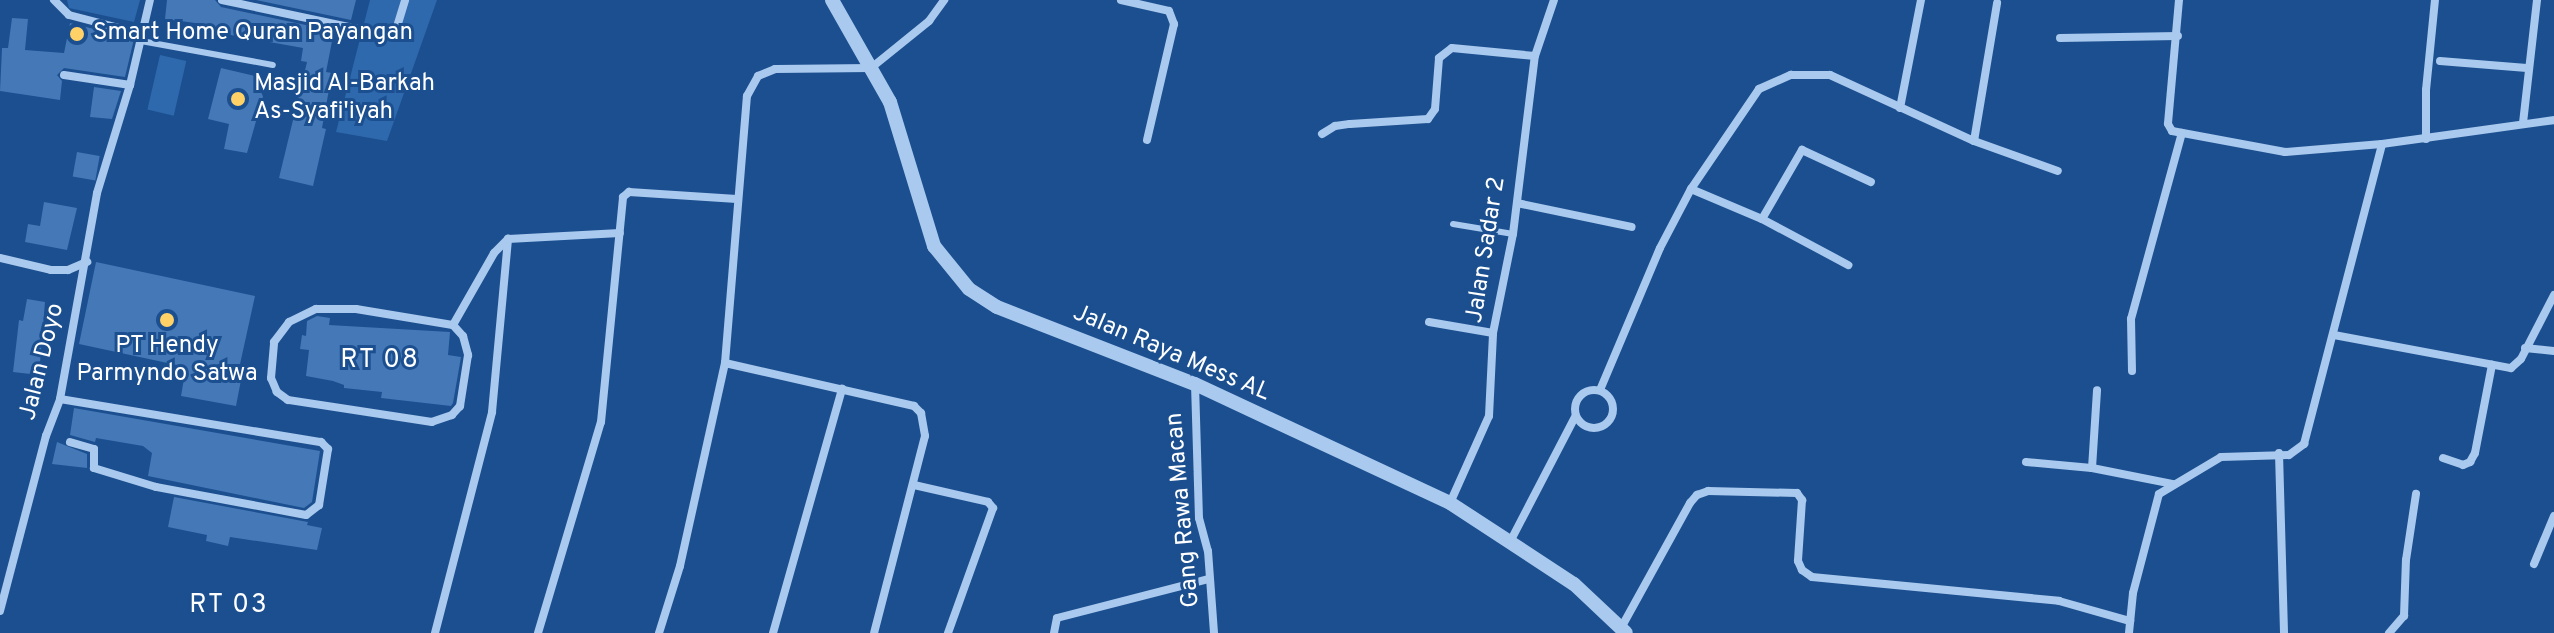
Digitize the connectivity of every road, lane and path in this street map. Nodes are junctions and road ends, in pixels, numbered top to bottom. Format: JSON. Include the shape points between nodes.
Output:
{"nodes":[{"id":1,"x":54,"y":0,"type":"edge"},
{"id":2,"x":150,"y":0,"type":"edge"},
{"id":3,"x":222,"y":0,"type":"edge"},
{"id":4,"x":405,"y":0,"type":"edge"},
{"id":5,"x":832,"y":0,"type":"edge"},
{"id":6,"x":944,"y":0,"type":"edge"},
{"id":7,"x":1121,"y":0,"type":"edge"},
{"id":8,"x":1554,"y":0,"type":"edge"},
{"id":9,"x":1921,"y":0,"type":"edge"},
{"id":10,"x":2179,"y":0,"type":"edge"},
{"id":11,"x":2435,"y":0,"type":"edge"},
{"id":12,"x":2537,"y":0,"type":"edge"},
{"id":13,"x":1997,"y":3,"type":"dead end"},
{"id":14,"x":2178,"y":36,"type":"junction"},
{"id":15,"x":142,"y":37,"type":"junction"},
{"id":16,"x":2060,"y":38,"type":"dead end"},
{"id":17,"x":1535,"y":56,"type":"junction"},
{"id":18,"x":2440,"y":61,"type":"dead end"},
{"id":19,"x":273,"y":65,"type":"dead end"},
{"id":20,"x":871,"y":68,"type":"junction"},
{"id":21,"x":2527,"y":68,"type":"junction"},
{"id":22,"x":64,"y":75,"type":"dead end"},
{"id":23,"x":130,"y":85,"type":"junction"},
{"id":24,"x":1900,"y":108,"type":"junction"},
{"id":25,"x":2554,"y":120,"type":"edge"},
{"id":26,"x":2523,"y":123,"type":"junction"},
{"id":27,"x":2182,"y":133,"type":"junction"},
{"id":28,"x":1322,"y":134,"type":"dead end"},
{"id":29,"x":2426,"y":139,"type":"junction"},
{"id":30,"x":1147,"y":140,"type":"dead end"},
{"id":31,"x":1974,"y":141,"type":"junction"},
{"id":32,"x":2382,"y":144,"type":"junction"},
{"id":33,"x":2058,"y":171,"type":"dead end"},
{"id":34,"x":1871,"y":182,"type":"dead end"},
{"id":35,"x":1691,"y":189,"type":"junction"},
{"id":36,"x":737,"y":199,"type":"junction"},
{"id":37,"x":1517,"y":203,"type":"junction"},
{"id":38,"x":1762,"y":219,"type":"junction"},
{"id":39,"x":1453,"y":224,"type":"dead end"},
{"id":40,"x":1632,"y":227,"type":"dead end"},
{"id":41,"x":620,"y":233,"type":"junction"},
{"id":42,"x":1513,"y":234,"type":"junction"},
{"id":43,"x":508,"y":239,"type":"junction"},
{"id":44,"x":0,"y":258,"type":"edge"},
{"id":45,"x":87,"y":262,"type":"junction"},
{"id":46,"x":1848,"y":265,"type":"dead end"},
{"id":47,"x":2554,"y":295,"type":"edge"},
{"id":48,"x":1429,"y":322,"type":"dead end"},
{"id":49,"x":453,"y":325,"type":"junction"},
{"id":50,"x":1493,"y":333,"type":"junction"},
{"id":51,"x":2334,"y":335,"type":"junction"},
{"id":52,"x":2525,"y":348,"type":"junction"},
{"id":53,"x":2554,"y":351,"type":"edge"},
{"id":54,"x":725,"y":363,"type":"junction"},
{"id":55,"x":2492,"y":365,"type":"junction"},
{"id":56,"x":2132,"y":371,"type":"dead end"},
{"id":57,"x":1195,"y":384,"type":"junction"},
{"id":58,"x":842,"y":389,"type":"junction"},
{"id":59,"x":1600,"y":390,"type":"junction"},
{"id":60,"x":2097,"y":390,"type":"dead end"},
{"id":61,"x":60,"y":399,"type":"junction"},
{"id":62,"x":1575,"y":417,"type":"junction"},
{"id":63,"x":70,"y":442,"type":"dead end"},
{"id":64,"x":2279,"y":453,"type":"junction"},
{"id":65,"x":2443,"y":458,"type":"dead end"},
{"id":66,"x":2026,"y":462,"type":"dead end"},
{"id":67,"x":2092,"y":468,"type":"junction"},
{"id":68,"x":2173,"y":484,"type":"junction"},
{"id":69,"x":914,"y":485,"type":"junction"},
{"id":70,"x":2416,"y":494,"type":"dead end"},
{"id":71,"x":1450,"y":503,"type":"junction"},
{"id":72,"x":2554,"y":516,"type":"edge"},
{"id":73,"x":1511,"y":540,"type":"junction"},
{"id":74,"x":2534,"y":564,"type":"dead end"},
{"id":75,"x":1209,"y":579,"type":"junction"},
{"id":76,"x":0,"y":611,"type":"edge"},
{"id":77,"x":2130,"y":621,"type":"junction"},
{"id":78,"x":1624,"y":630,"type":"edge"},
{"id":79,"x":435,"y":633,"type":"edge"},
{"id":80,"x":538,"y":633,"type":"edge"},
{"id":81,"x":659,"y":633,"type":"edge"},
{"id":82,"x":773,"y":633,"type":"edge"},
{"id":83,"x":874,"y":633,"type":"edge"},
{"id":84,"x":948,"y":633,"type":"edge"},
{"id":85,"x":1054,"y":633,"type":"edge"},
{"id":86,"x":1214,"y":633,"type":"edge"},
{"id":87,"x":2129,"y":633,"type":"edge"},
{"id":88,"x":2284,"y":633,"type":"edge"},
{"id":89,"x":2389,"y":633,"type":"edge"}],
"edges":[{"from":1,"to":15,"type":"street","via":[[69,15]]},
{"from":2,"to":15,"type":"street","name":"Jalan Doyo"},
{"from":3,"to":4,"type":"street","via":[[387,35],[396,30]]},
{"from":5,"to":20,"type":"street","name":"Jalan Raya Mess AL"},
{"from":6,"to":20,"type":"street","via":[[929,21]]},
{"from":7,"to":30,"type":"street","via":[[1169,11],[1174,24]]},
{"from":8,"to":17,"type":"street","name":"Jalan Sadar 2"},
{"from":9,"to":24,"type":"street"},
{"from":10,"to":14,"type":"street"},
{"from":11,"to":29,"type":"street"},
{"from":12,"to":21,"type":"street"},
{"from":13,"to":31,"type":"street"},
{"from":14,"to":16,"type":"street"},
{"from":14,"to":27,"type":"street","via":[[2168,124]]},
{"from":15,"to":19,"type":"lane"},
{"from":15,"to":23,"type":"street","name":"Jalan Doyo"},
{"from":17,"to":28,"type":"street","via":[[1452,48],[1439,58],[1435,109],[1428,119],[1335,126]]},
{"from":17,"to":37,"type":"street","name":"Jalan Sadar 2"},
{"from":18,"to":21,"type":"street"},
{"from":20,"to":36,"type":"street","via":[[775,69],[758,76],[747,96]]},
{"from":20,"to":57,"type":"street","name":"Jalan Raya Mess AL","via":[[890,102],[934,246],[969,289],[997,307]]},
{"from":21,"to":26,"type":"street"},
{"from":22,"to":23,"type":"street"},
{"from":23,"to":45,"type":"street","name":"Jalan Doyo","via":[[97,193]]},
{"from":24,"to":31,"type":"street"},
{"from":24,"to":35,"type":"street","via":[[1830,75],[1808,73],[1770,82],[1748,103]]},
{"from":25,"to":26,"type":"street"},
{"from":26,"to":29,"type":"street"},
{"from":27,"to":32,"type":"street","via":[[2285,152]]},
{"from":27,"to":56,"type":"street","via":[[2131,319]]},
{"from":29,"to":32,"type":"street"},
{"from":31,"to":33,"type":"street"},
{"from":32,"to":51,"type":"street"},
{"from":34,"to":38,"type":"street","via":[[1802,150]]},
{"from":35,"to":38,"type":"street"},
{"from":35,"to":59,"type":"street"},
{"from":36,"to":41,"type":"street","via":[[629,192],[623,197]]},
{"from":36,"to":54,"type":"street"},
{"from":37,"to":40,"type":"street"},
{"from":37,"to":42,"type":"street","name":"Jalan Sadar 2"},
{"from":38,"to":46,"type":"street"},
{"from":39,"to":42,"type":"lane"},
{"from":41,"to":43,"type":"street"},
{"from":41,"to":80,"type":"street","via":[[601,422]]},
{"from":42,"to":50,"type":"street","name":"Jalan Sadar 2"},
{"from":43,"to":49,"type":"street"},
{"from":43,"to":79,"type":"street","via":[[492,412]]},
{"from":44,"to":45,"type":"street","via":[[51,270]]},
{"from":45,"to":61,"type":"street","name":"Jalan Doyo"},
{"from":47,"to":52,"type":"street"},
{"from":48,"to":50,"type":"street"},
{"from":49,"to":49,"type":"street","via":[[463,336],[468,355],[460,406],[443,420],[304,405],[277,392],[271,378],[280,331],[316,309],[356,309]]},
{"from":50,"to":71,"type":"street","name":"Jalan Sadar 2","via":[[1489,416]]},
{"from":51,"to":55,"type":"street"},
{"from":51,"to":64,"type":"street","via":[[2304,444],[2298,452]]},
{"from":52,"to":53,"type":"street"},
{"from":52,"to":55,"type":"street","via":[[2515,366]]},
{"from":54,"to":58,"type":"street"},
{"from":54,"to":81,"type":"street","via":[[680,566]]},
{"from":55,"to":65,"type":"street","via":[[2475,453],[2463,465]]},
{"from":57,"to":71,"type":"street","name":"Jalan Raya Mess AL"},
{"from":57,"to":75,"type":"street","name":"Gang Rawa Macan","via":[[1199,518]]},
{"from":58,"to":69,"type":"street","via":[[914,406],[921,413],[925,436]]},
{"from":58,"to":82,"type":"street"},
{"from":59,"to":62,"type":"street","via":[[1579,395]]},
{"from":59,"to":62,"type":"street","via":[[1611,400],[1608,422],[1594,428]]},
{"from":60,"to":67,"type":"street"},
{"from":61,"to":63,"type":"street","via":[[321,442],[328,449],[319,505],[306,515],[156,487],[94,468],[94,449]]},
{"from":61,"to":76,"type":"street","name":"Jalan Doyo"},
{"from":62,"to":73,"type":"street"},
{"from":64,"to":68,"type":"street","via":[[2221,457]]},
{"from":64,"to":88,"type":"street"},
{"from":66,"to":67,"type":"street"},
{"from":67,"to":68,"type":"street"},
{"from":68,"to":77,"type":"street","via":[[2159,494],[2146,535]]},
{"from":69,"to":83,"type":"street"},
{"from":69,"to":84,"type":"street","via":[[988,502],[993,508]]},
{"from":70,"to":89,"type":"street","via":[[2404,616]]},
{"from":71,"to":73,"type":"street","name":"Jalan Raya Mess AL"},
{"from":72,"to":74,"type":"street"},
{"from":73,"to":78,"type":"street","name":"Jalan Raya Mess AL","via":[[1574,584]]},
{"from":75,"to":85,"type":"street","via":[[1057,618]]},
{"from":75,"to":86,"type":"street","name":"Gang Rawa Macan"},
{"from":77,"to":78,"type":"street","via":[[2044,598],[1812,577],[1798,561],[1802,500],[1797,493],[1708,491],[1697,495]]},
{"from":77,"to":87,"type":"street"}]}
